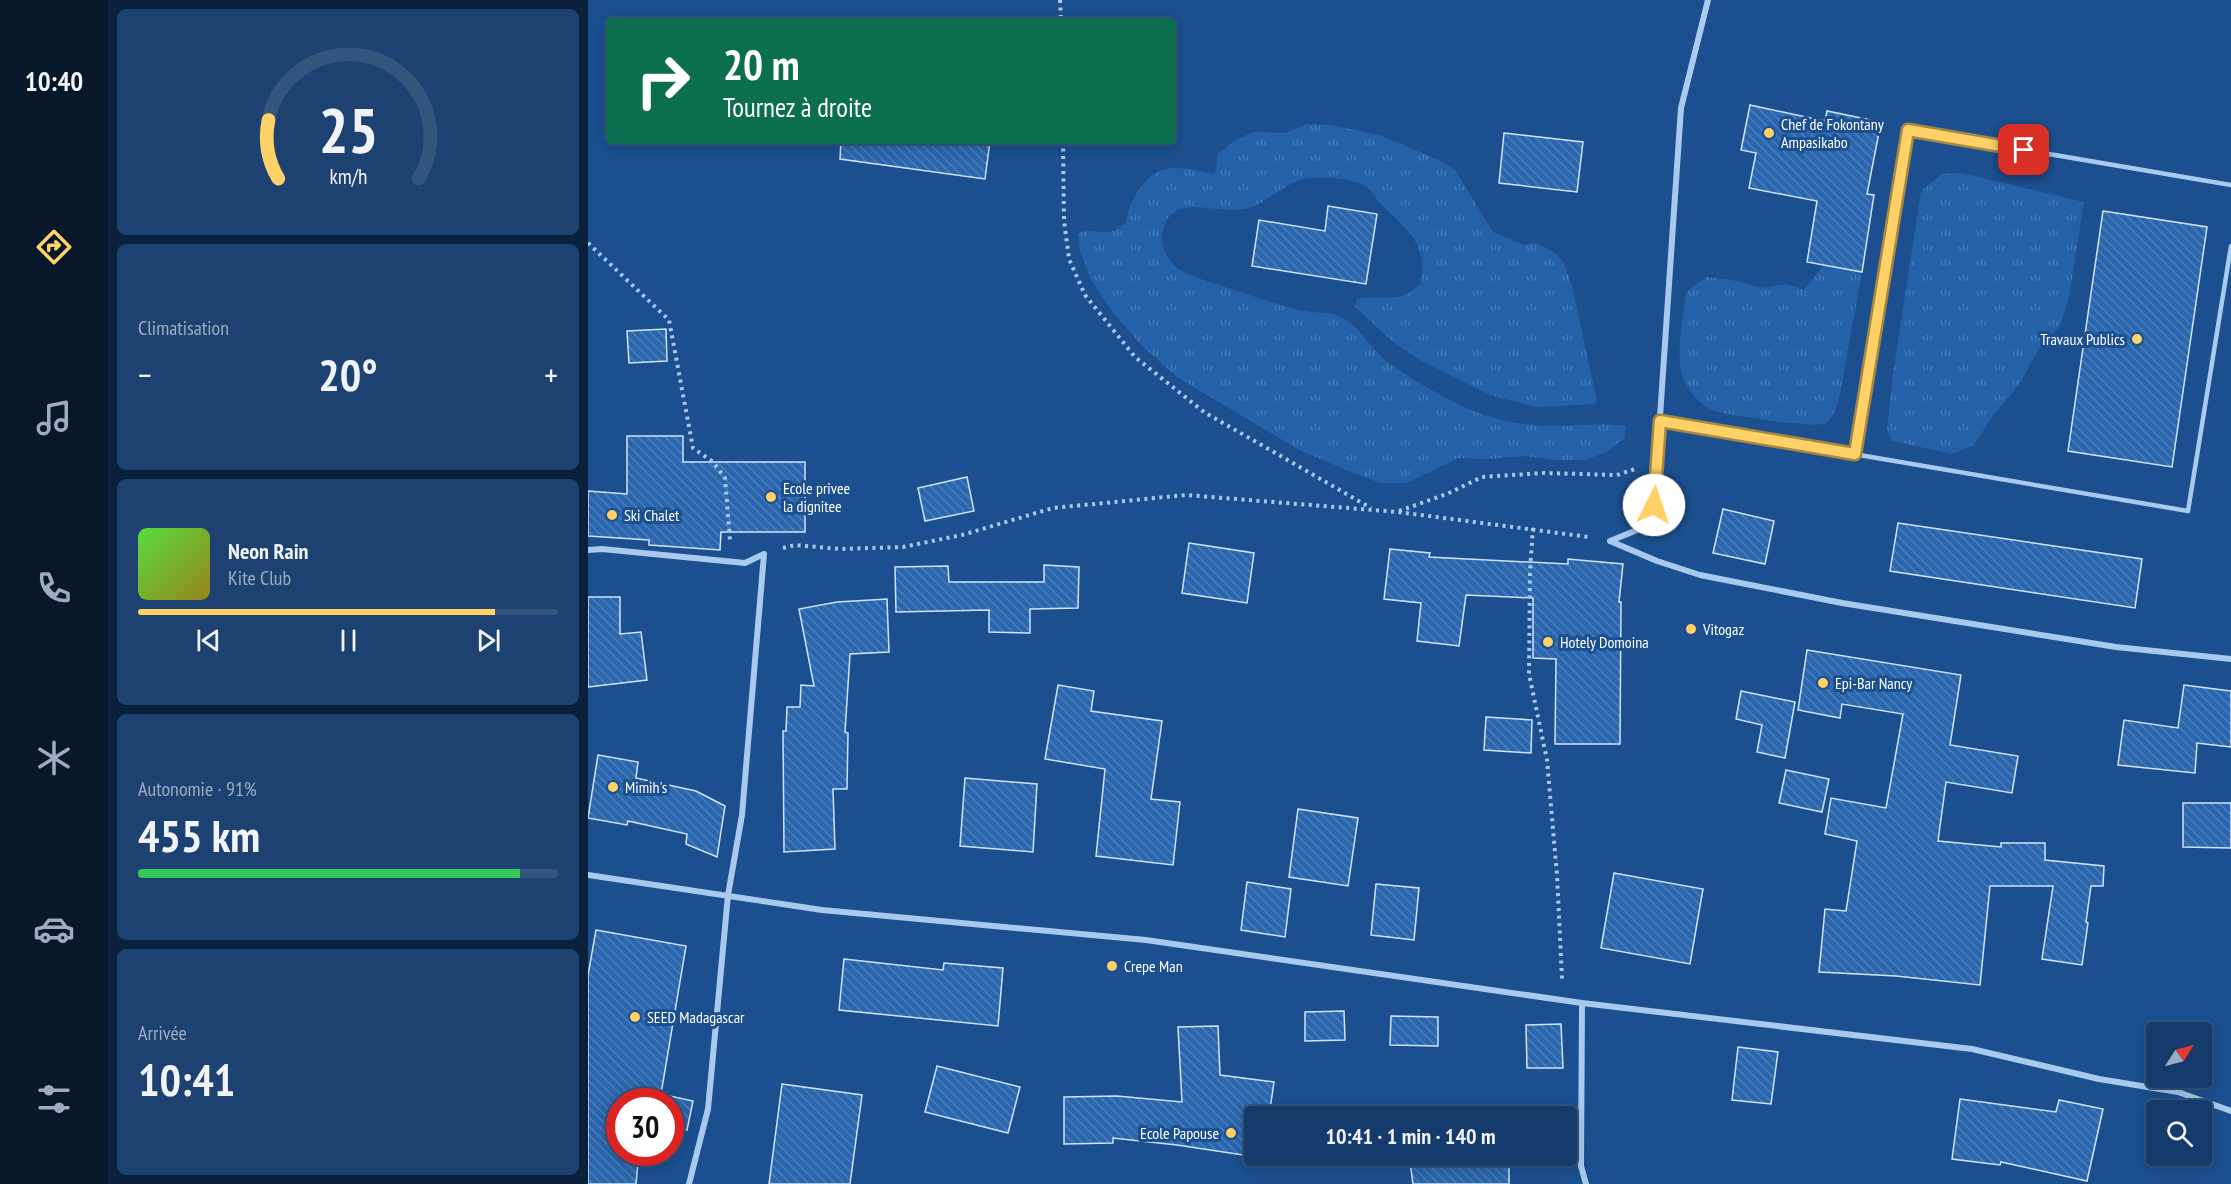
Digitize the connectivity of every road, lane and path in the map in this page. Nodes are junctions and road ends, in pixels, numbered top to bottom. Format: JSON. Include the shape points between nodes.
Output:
{"nodes":[{"id":1,"x":1060,"y":0,"type":"edge"},
{"id":2,"x":1708,"y":0,"type":"edge"},
{"id":3,"x":1061,"y":18,"type":"edge"},
{"id":4,"x":1063,"y":144,"type":"edge"},
{"id":5,"x":2231,"y":185,"type":"edge"},
{"id":6,"x":588,"y":243,"type":"edge"},
{"id":7,"x":2231,"y":246,"type":"edge"},
{"id":8,"x":1660,"y":421,"type":"junction"},
{"id":9,"x":1658,"y":447,"type":"junction"},
{"id":10,"x":1855,"y":454,"type":"junction"},
{"id":11,"x":1374,"y":509,"type":"junction"},
{"id":12,"x":1398,"y":512,"type":"junction"},
{"id":13,"x":1533,"y":528,"type":"junction"},
{"id":14,"x":1610,"y":541,"type":"junction"},
{"id":15,"x":588,"y":550,"type":"edge"},
{"id":16,"x":764,"y":554,"type":"junction"},
{"id":17,"x":730,"y":561,"type":"junction"},
{"id":18,"x":2231,"y":659,"type":"edge"},
{"id":19,"x":588,"y":875,"type":"edge"},
{"id":20,"x":728,"y":895,"type":"junction"},
{"id":21,"x":1563,"y":1001,"type":"junction"},
{"id":22,"x":1582,"y":1004,"type":"junction"},
{"id":23,"x":2231,"y":1111,"type":"edge"},
{"id":24,"x":689,"y":1184,"type":"edge"},
{"id":25,"x":1586,"y":1184,"type":"edge"}],
"edges":[{"from":1,"to":3,"type":"path"},
{"from":2,"to":8,"type":"street","via":[[1681,108]]},
{"from":4,"to":11,"type":"path","via":[[1069,259],[1085,295],[1135,357],[1204,412]]},
{"from":5,"to":10,"type":"lane","via":[[1908,130]]},
{"from":6,"to":17,"type":"path","via":[[669,320],[693,448],[713,462],[725,478]]},
{"from":7,"to":10,"type":"lane","via":[[2188,511]]},
{"from":8,"to":9,"type":"street"},
{"from":8,"to":10,"type":"lane"},
{"from":9,"to":12,"type":"path","via":[[1643,466],[1617,475],[1544,473],[1482,477]]},
{"from":9,"to":14,"type":"street","via":[[1654,505],[1637,530]]},
{"from":11,"to":12,"type":"path"},
{"from":11,"to":16,"type":"path","via":[[1186,495],[1053,508],[962,535],[903,547],[840,549],[795,545]]},
{"from":12,"to":13,"type":"path"},
{"from":13,"to":14,"type":"path"},
{"from":13,"to":21,"type":"path","via":[[1529,674],[1547,760]]},
{"from":14,"to":18,"type":"street","via":[[1700,575],[1842,603],[2116,647]]},
{"from":15,"to":17,"type":"street"},
{"from":16,"to":17,"type":"street","via":[[745,563]]},
{"from":16,"to":20,"type":"street","via":[[742,815]]},
{"from":19,"to":20,"type":"street"},
{"from":20,"to":21,"type":"street","via":[[822,910],[1146,940]]},
{"from":20,"to":24,"type":"street","via":[[708,1109]]},
{"from":21,"to":22,"type":"street"},
{"from":22,"to":23,"type":"street","via":[[1972,1049],[2099,1079],[2178,1092]]},
{"from":22,"to":25,"type":"street","via":[[1581,1166]]}]}
